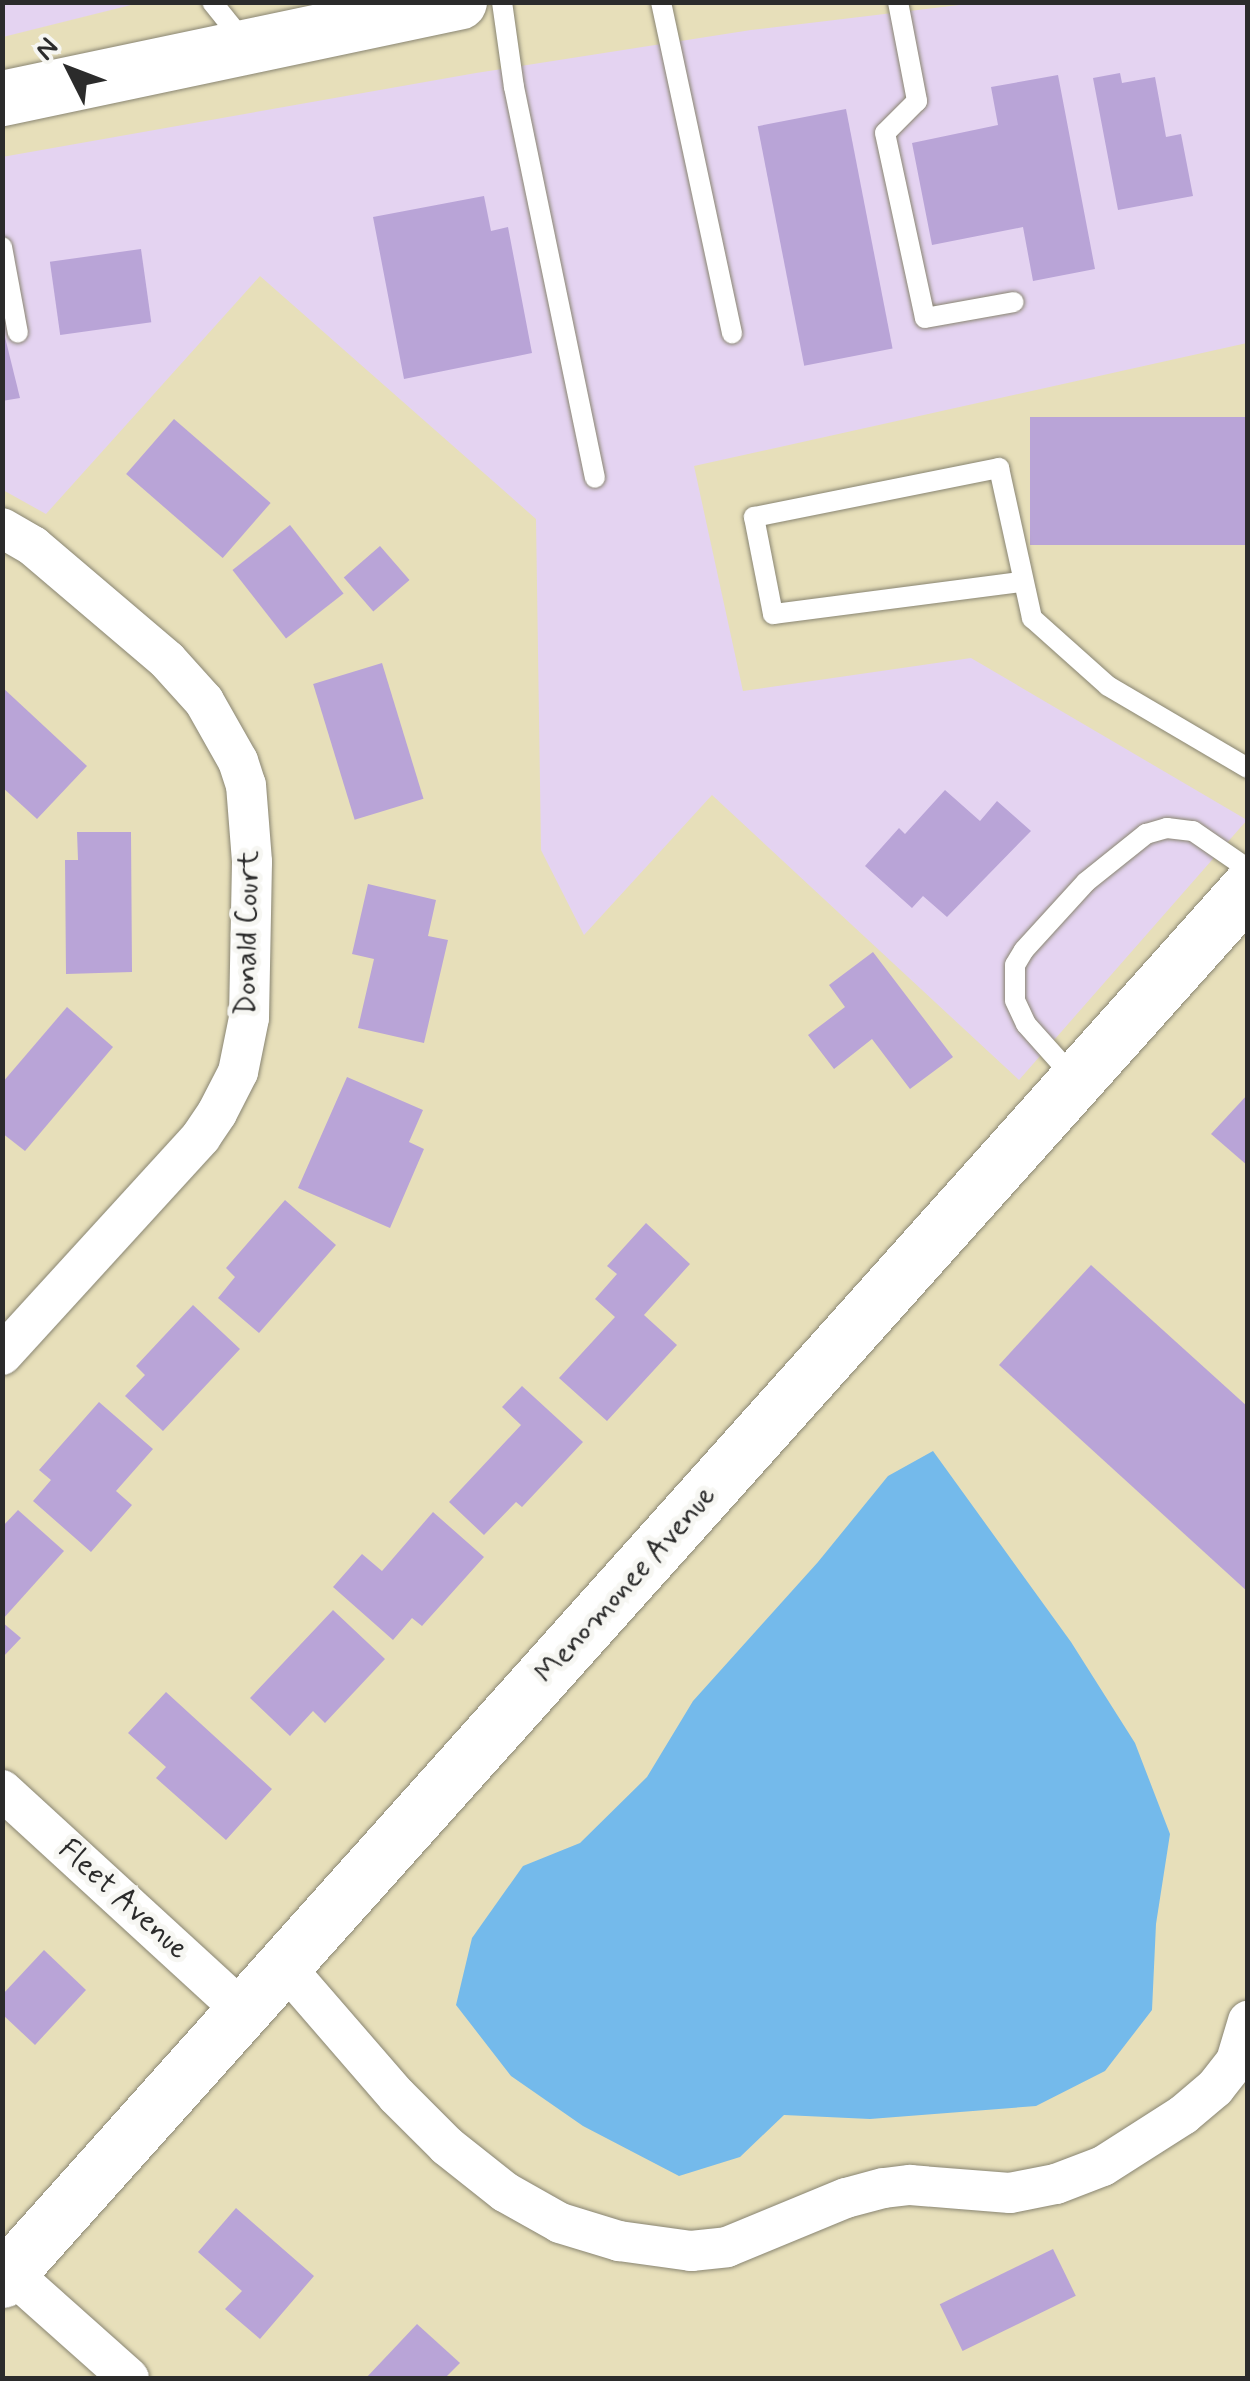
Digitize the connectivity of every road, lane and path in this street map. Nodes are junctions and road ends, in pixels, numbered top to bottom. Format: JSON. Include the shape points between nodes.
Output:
{"nodes":[{"id":1,"x":459,"y":2,"type":"edge"},
{"id":2,"x":502,"y":2,"type":"edge"},
{"id":3,"x":661,"y":2,"type":"edge"},
{"id":4,"x":898,"y":2,"type":"edge"},
{"id":5,"x":228,"y":23,"type":"edge"},
{"id":6,"x":2,"y":98,"type":"edge"},
{"id":7,"x":2,"y":247,"type":"edge"},
{"id":8,"x":1014,"y":302,"type":"dead end"},
{"id":9,"x":732,"y":333,"type":"dead end"},
{"id":10,"x":18,"y":334,"type":"dead end"},
{"id":11,"x":595,"y":478,"type":"dead end"},
{"id":12,"x":2,"y":528,"type":"edge"},
{"id":13,"x":1020,"y":582,"type":"junction"},
{"id":14,"x":1248,"y":768,"type":"edge"},
{"id":15,"x":1248,"y":869,"type":"edge"},
{"id":16,"x":1248,"y":888,"type":"edge"},
{"id":17,"x":1076,"y":1080,"type":"junction"},
{"id":18,"x":2,"y":1355,"type":"edge"},
{"id":19,"x":2,"y":1790,"type":"edge"},
{"id":20,"x":286,"y":1968,"type":"junction"},
{"id":21,"x":243,"y":2010,"type":"junction"},
{"id":22,"x":1248,"y":2022,"type":"edge"},
{"id":23,"x":6,"y":2276,"type":"edge"},
{"id":24,"x":129,"y":2378,"type":"edge"}],
"edges":[{"from":1,"to":5,"type":"street"},
{"from":2,"to":11,"type":"lane"},
{"from":3,"to":9,"type":"lane"},
{"from":4,"to":8,"type":"lane","via":[[917,102],[884,132],[925,318]]},
{"from":5,"to":6,"type":"street"},
{"from":7,"to":10,"type":"lane"},
{"from":12,"to":18,"type":"street","name":"Donald Court","via":[[34,546],[168,660],[204,701],[246,784],[252,862],[249,1018],[238,1072],[201,1137]]},
{"from":13,"to":13,"type":"lane","via":[[998,468],[754,517],[773,614]]},
{"from":13,"to":14,"type":"lane","via":[[1032,618],[1108,686]]},
{"from":15,"to":17,"type":"lane","via":[[1193,831],[1146,834],[1086,882],[1024,950],[1014,965],[1014,1000],[1026,1024]]},
{"from":16,"to":17,"type":"street","name":"Menomonee Avenue"},
{"from":17,"to":20,"type":"street","name":"Menomonee Avenue"},
{"from":19,"to":21,"type":"street","name":"Fleet Avenue"},
{"from":20,"to":21,"type":"street","name":"Menomonee Avenue"},
{"from":20,"to":22,"type":"street","via":[[397,2096],[506,2192],[560,2223],[619,2241],[692,2251],[727,2247],[884,2188],[1010,2193],[1103,2166],[1215,2088],[1236,2061]]},
{"from":21,"to":23,"type":"street","name":"Menomonee Avenue"},
{"from":23,"to":24,"type":"street"}]}
